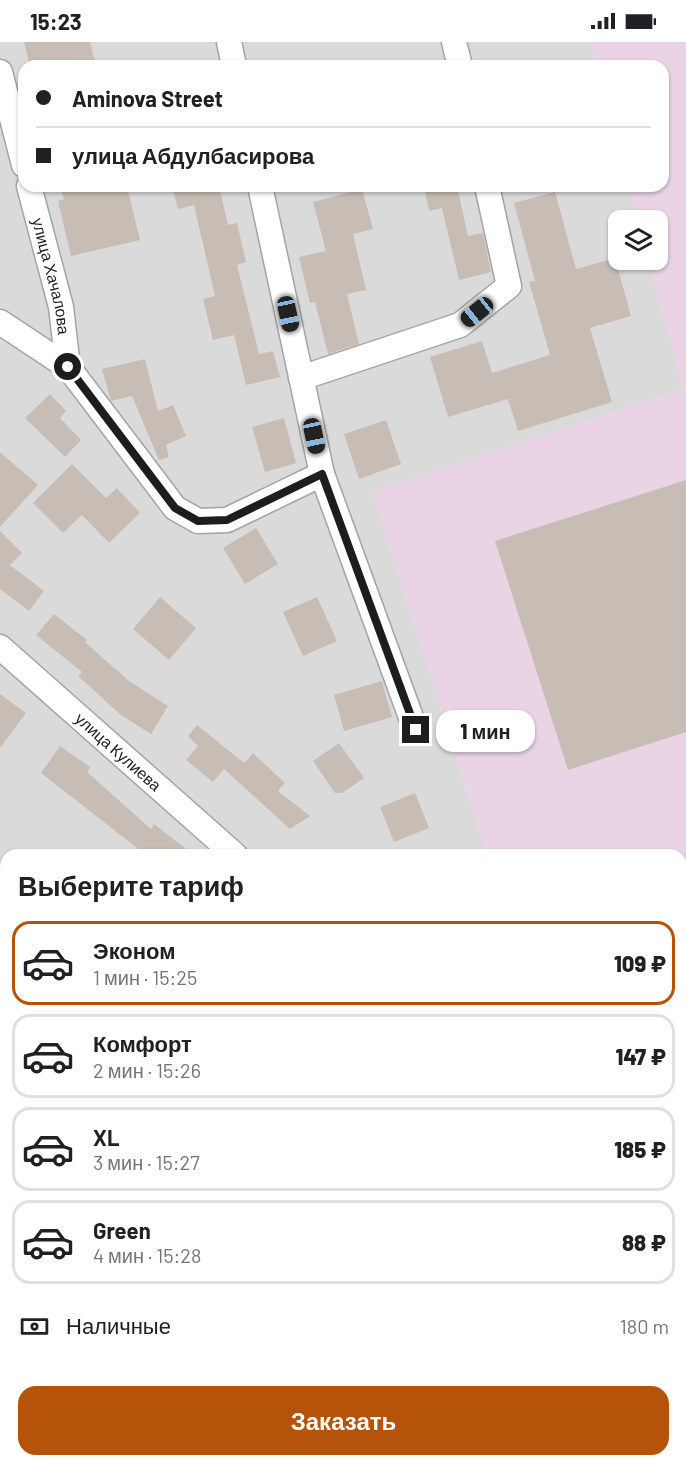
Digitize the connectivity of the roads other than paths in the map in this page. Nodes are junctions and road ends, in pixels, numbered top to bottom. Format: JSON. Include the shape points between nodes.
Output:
{"nodes":[{"id":1,"x":229,"y":42,"type":"edge"},
{"id":2,"x":454,"y":42,"type":"edge"},
{"id":3,"x":233,"y":60,"type":"edge"},
{"id":4,"x":458,"y":60,"type":"edge"},
{"id":5,"x":0,"y":72,"type":"edge"},
{"id":6,"x":18,"y":142,"type":"edge"},
{"id":7,"x":32,"y":192,"type":"edge"},
{"id":8,"x":261,"y":192,"type":"edge"},
{"id":9,"x":488,"y":192,"type":"edge"},
{"id":10,"x":0,"y":322,"type":"edge"},
{"id":11,"x":68,"y":367,"type":"junction"},
{"id":12,"x":301,"y":378,"type":"junction"},
{"id":13,"x":322,"y":474,"type":"junction"},
{"id":14,"x":0,"y":647,"type":"edge"},
{"id":15,"x":416,"y":730,"type":"dead end"},
{"id":16,"x":228,"y":849,"type":"edge"}],
"edges":[{"from":1,"to":3,"type":"street"},
{"from":2,"to":4,"type":"street"},
{"from":5,"to":6,"type":"street"},
{"from":7,"to":11,"type":"street","name":"улица Хачалова","via":[[61,308]]},
{"from":8,"to":12,"type":"street"},
{"from":9,"to":12,"type":"street","via":[[509,286],[460,325]]},
{"from":10,"to":11,"type":"street"},
{"from":11,"to":13,"type":"street","via":[[175,508],[198,521],[227,520]]},
{"from":12,"to":13,"type":"street"},
{"from":13,"to":15,"type":"street"},
{"from":14,"to":16,"type":"street","name":"улица Кулиева"}]}
